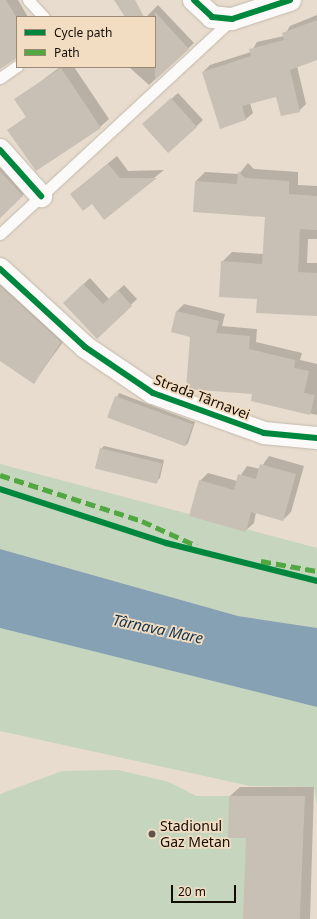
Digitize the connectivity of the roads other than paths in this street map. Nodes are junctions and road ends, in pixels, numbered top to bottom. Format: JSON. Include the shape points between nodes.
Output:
{"nodes":[{"id":1,"x":28,"y":0,"type":"edge"},
{"id":2,"x":194,"y":0,"type":"edge"},
{"id":3,"x":290,"y":0,"type":"edge"},
{"id":4,"x":43,"y":16,"type":"edge"},
{"id":5,"x":232,"y":19,"type":"junction"},
{"id":6,"x":16,"y":67,"type":"edge"},
{"id":7,"x":0,"y":78,"type":"edge"},
{"id":8,"x":0,"y":150,"type":"edge"},
{"id":9,"x":41,"y":196,"type":"junction"},
{"id":10,"x":0,"y":234,"type":"edge"},
{"id":11,"x":0,"y":269,"type":"edge"},
{"id":12,"x":317,"y":438,"type":"edge"}],
"edges":[{"from":1,"to":4,"type":"lane"},
{"from":2,"to":5,"type":"street","via":[[212,17]]},
{"from":3,"to":5,"type":"street"},
{"from":5,"to":9,"type":"lane"},
{"from":6,"to":7,"type":"lane"},
{"from":8,"to":9,"type":"street"},
{"from":9,"to":10,"type":"lane"},
{"from":11,"to":12,"type":"street","name":"Strada Târnavei","via":[[85,347],[153,394],[264,433]]}]}
